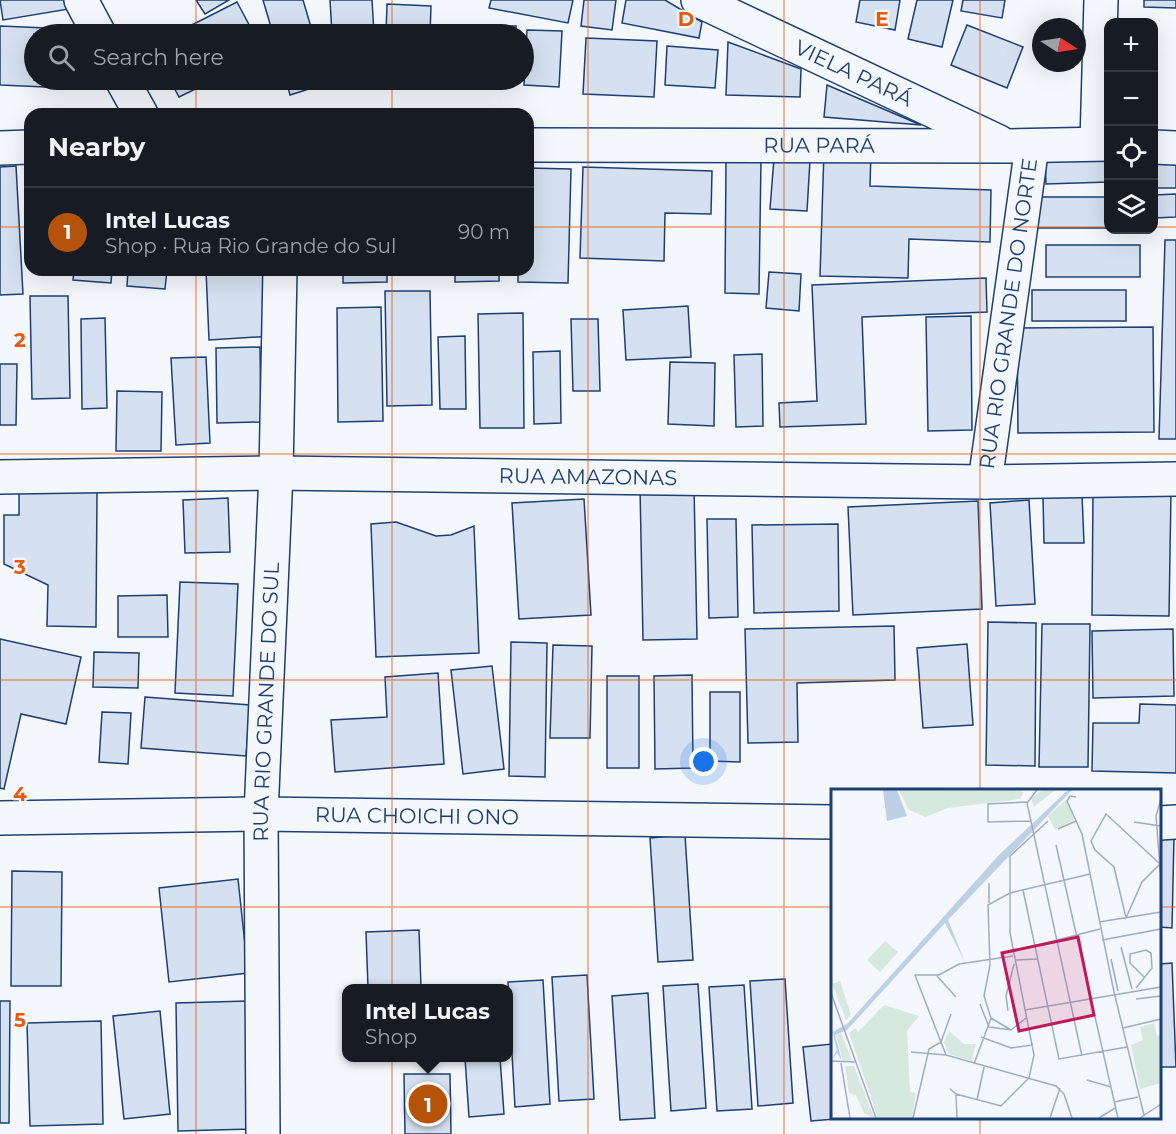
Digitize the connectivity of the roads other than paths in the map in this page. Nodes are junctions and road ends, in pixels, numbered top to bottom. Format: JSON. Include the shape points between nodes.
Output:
{"nodes":[{"id":1,"x":81,"y":0,"type":"edge"},
{"id":2,"x":698,"y":0,"type":"edge"},
{"id":3,"x":1101,"y":0,"type":"edge"},
{"id":4,"x":94,"y":24,"type":"edge"},
{"id":5,"x":128,"y":90,"type":"edge"},
{"id":6,"x":138,"y":108,"type":"edge"},
{"id":7,"x":1103,"y":143,"type":"edge"},
{"id":8,"x":534,"y":145,"type":"edge"},
{"id":9,"x":1020,"y":146,"type":"junction"},
{"id":10,"x":24,"y":147,"type":"edge"},
{"id":11,"x":1158,"y":147,"type":"edge"},
{"id":12,"x":0,"y":148,"type":"edge"},
{"id":13,"x":1176,"y":148,"type":"edge"},
{"id":14,"x":280,"y":276,"type":"edge"},
{"id":15,"x":276,"y":473,"type":"junction"},
{"id":16,"x":0,"y":477,"type":"edge"},
{"id":17,"x":1176,"y":479,"type":"edge"},
{"id":18,"x":985,"y":482,"type":"junction"},
{"id":19,"x":261,"y":814,"type":"junction"},
{"id":20,"x":0,"y":818,"type":"edge"},
{"id":21,"x":831,"y":822,"type":"edge"},
{"id":22,"x":1176,"y":822,"type":"edge"},
{"id":23,"x":1161,"y":823,"type":"edge"},
{"id":24,"x":263,"y":1134,"type":"edge"}],
"edges":[{"from":1,"to":4,"type":"street"},
{"from":2,"to":9,"type":"street","name":"VIELA PARÁ"},
{"from":3,"to":7,"type":"street"},
{"from":5,"to":6,"type":"street"},
{"from":7,"to":9,"type":"street","name":"RUA PARÁ"},
{"from":8,"to":9,"type":"street","name":"RUA PARÁ"},
{"from":9,"to":18,"type":"street","name":"RUA RIO GRANDE DO NORTE"},
{"from":10,"to":12,"type":"street"},
{"from":11,"to":13,"type":"street"},
{"from":14,"to":15,"type":"street","name":"RUA RIO GRANDE DO SUL"},
{"from":15,"to":16,"type":"street","name":"RUA AMAZONAS"},
{"from":15,"to":18,"type":"street","name":"RUA AMAZONAS"},
{"from":15,"to":19,"type":"street","name":"RUA RIO GRANDE DO SUL"},
{"from":17,"to":18,"type":"street","name":"RUA AMAZONAS"},
{"from":19,"to":20,"type":"street","name":"RUA CHOICHI ONO"},
{"from":19,"to":21,"type":"street","name":"RUA CHOICHI ONO"},
{"from":19,"to":24,"type":"street","name":"RUA RIO GRANDE DO SUL"},
{"from":22,"to":23,"type":"street"}]}
